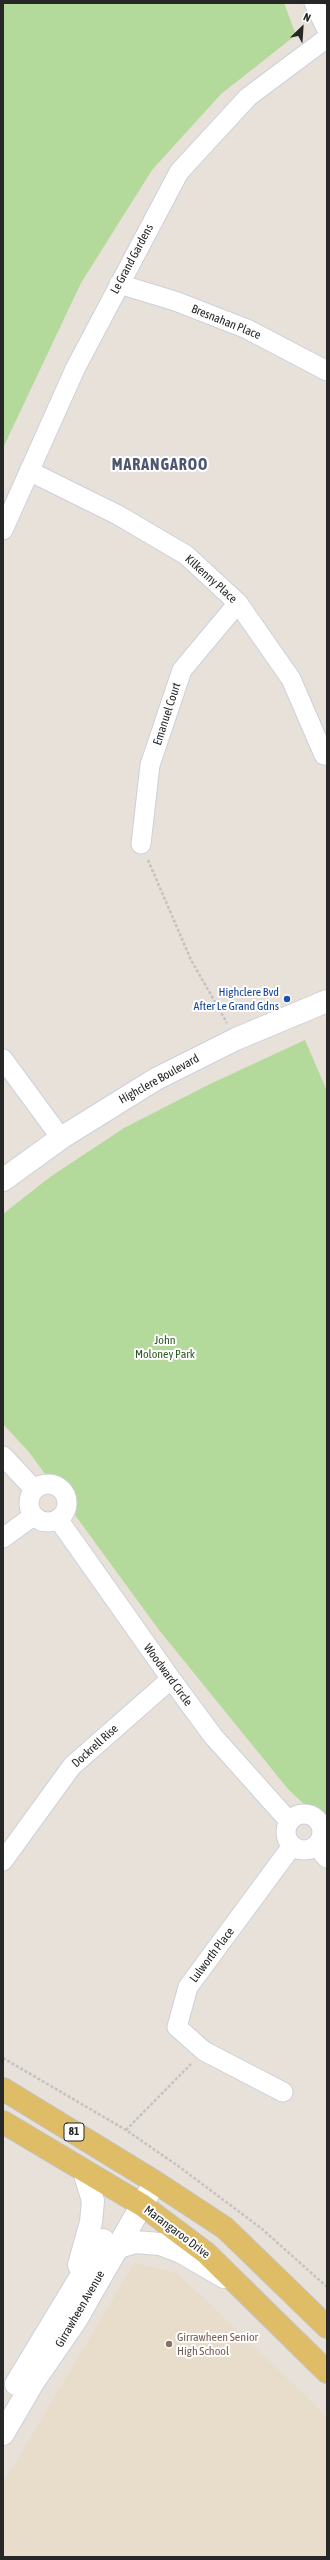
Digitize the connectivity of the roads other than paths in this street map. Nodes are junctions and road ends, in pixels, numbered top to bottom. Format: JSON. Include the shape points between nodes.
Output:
{"nodes":[{"id":1,"x":314,"y":3,"type":"edge"},
{"id":2,"x":327,"y":30,"type":"edge"},
{"id":3,"x":327,"y":38,"type":"edge"},
{"id":4,"x":119,"y":284,"type":"junction"},
{"id":5,"x":326,"y":368,"type":"edge"},
{"id":6,"x":29,"y":471,"type":"junction"},
{"id":7,"x":3,"y":530,"type":"edge"},
{"id":8,"x":238,"y":603,"type":"junction"},
{"id":9,"x":324,"y":755,"type":"dead end"},
{"id":10,"x":141,"y":844,"type":"road end"},
{"id":11,"x":327,"y":1001,"type":"edge"},
{"id":12,"x":3,"y":1059,"type":"edge"},
{"id":13,"x":61,"y":1138,"type":"junction"},
{"id":14,"x":3,"y":1180,"type":"edge"},
{"id":15,"x":3,"y":1456,"type":"edge"},
{"id":16,"x":34,"y":1489,"type":"junction"},
{"id":17,"x":33,"y":1516,"type":"junction"},
{"id":18,"x":58,"y":1520,"type":"junction"},
{"id":19,"x":3,"y":1538,"type":"edge"},
{"id":20,"x":171,"y":1679,"type":"junction"},
{"id":21,"x":289,"y":1821,"type":"junction"},
{"id":22,"x":292,"y":1846,"type":"junction"},
{"id":23,"x":322,"y":1852,"type":"edge"},
{"id":24,"x":3,"y":1862,"type":"edge"},
{"id":25,"x":3,"y":2089,"type":"edge"},
{"id":26,"x":283,"y":2092,"type":"dead end"},
{"id":27,"x":3,"y":2122,"type":"edge"},
{"id":28,"x":84,"y":2171,"type":"junction"},
{"id":29,"x":150,"y":2179,"type":"junction"},
{"id":30,"x":135,"y":2201,"type":"junction"},
{"id":31,"x":116,"y":2248,"type":"junction"},
{"id":32,"x":245,"y":2291,"type":"junction"},
{"id":33,"x":66,"y":2300,"type":"junction"},
{"id":34,"x":327,"y":2327,"type":"edge"},
{"id":35,"x":327,"y":2372,"type":"edge"},
{"id":36,"x":3,"y":2405,"type":"edge"},
{"id":37,"x":3,"y":2434,"type":"edge"}],
"edges":[{"from":1,"to":2,"type":"street"},
{"from":3,"to":4,"type":"street","name":"Le Grand Gardens","via":[[248,97],[179,172]]},
{"from":4,"to":5,"type":"street","name":"Bresnahan Place","via":[[175,301],[248,329]]},
{"from":4,"to":6,"type":"street","name":"Le Grand Gardens","via":[[75,369]]},
{"from":6,"to":7,"type":"street","name":"Le Grand Gardens"},
{"from":6,"to":8,"type":"street","name":"Kilkenny Place","via":[[118,515],[186,555]]},
{"from":8,"to":9,"type":"street","name":"Kilkenny Place","via":[[291,679]]},
{"from":8,"to":10,"type":"street","name":"Emanuel Court","via":[[182,670],[150,765]]},
{"from":11,"to":13,"type":"main road","name":"Highclere Boulevard","via":[[236,1039],[156,1079]]},
{"from":12,"to":13,"type":"street"},
{"from":13,"to":14,"type":"main road","name":"Highclere Boulevard"},
{"from":15,"to":16,"type":"street"},
{"from":16,"to":17,"type":"street","via":[[28,1503]]},
{"from":16,"to":18,"type":"street","via":[[40,1485],[50,1484],[64,1493],[66,1508]]},
{"from":17,"to":18,"type":"street","via":[[45,1523]]},
{"from":17,"to":19,"type":"street"},
{"from":18,"to":20,"type":"street","name":"Woodward Circle"},
{"from":20,"to":21,"type":"street","name":"Woodward Circle","via":[[213,1736]]},
{"from":20,"to":24,"type":"street","name":"Dockrell Rise","via":[[72,1766]]},
{"from":21,"to":22,"type":"street","via":[[286,1835]]},
{"from":21,"to":23,"type":"street","via":[[303,1814],[318,1820],[322,1834]]},
{"from":22,"to":23,"type":"street"},
{"from":22,"to":26,"type":"street","name":"Lulworth Place","via":[[188,1987],[177,2026],[204,2051]]},
{"from":25,"to":29,"type":"main road","number":"81"},
{"from":27,"to":28,"type":"main road","name":"Marangaroo Drive","number":"81"},
{"from":28,"to":30,"type":"main road","name":"Marangaroo Drive","number":"81"},
{"from":28,"to":33,"type":"main road","via":[[92,2201],[91,2222]]},
{"from":29,"to":30,"type":"main road","name":"Girrawheen Avenue"},
{"from":29,"to":34,"type":"main road","number":"81","via":[[225,2228]]},
{"from":30,"to":31,"type":"main road","name":"Girrawheen Avenue"},
{"from":30,"to":32,"type":"main road","name":"Marangaroo Drive","number":"81","via":[[206,2253]]},
{"from":30,"to":33,"type":"main road","name":"Girrawheen Avenue"},
{"from":31,"to":32,"type":"main road","via":[[135,2242],[160,2244],[198,2261]]},
{"from":31,"to":37,"type":"main road","name":"Girrawheen Avenue","via":[[76,2320],[34,2381]]},
{"from":32,"to":35,"type":"main road","name":"Marangaroo Drive","number":"81"},
{"from":33,"to":36,"type":"main road","name":"Girrawheen Avenue"}]}
